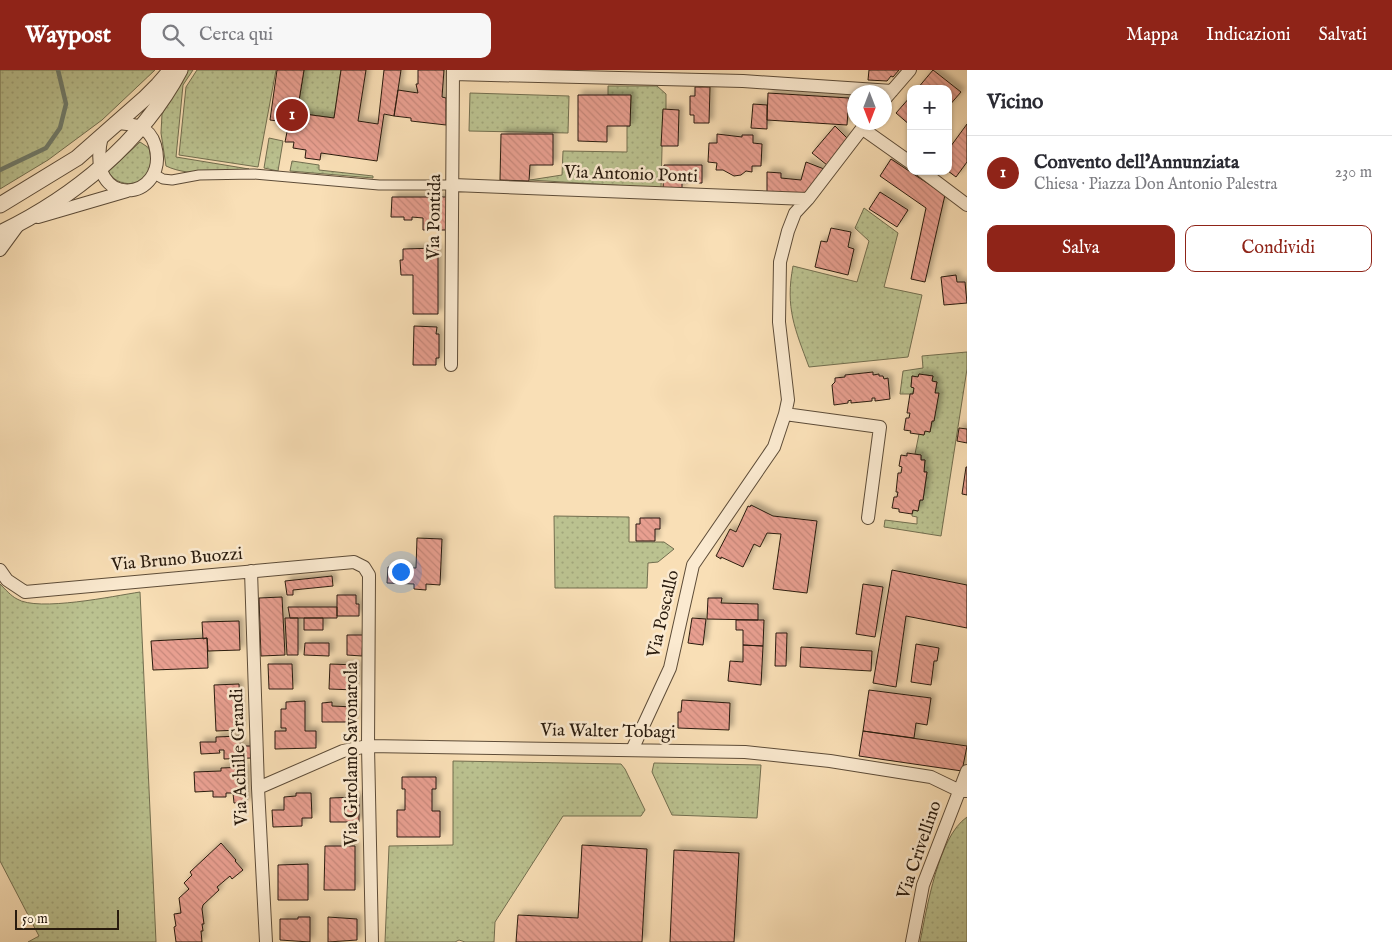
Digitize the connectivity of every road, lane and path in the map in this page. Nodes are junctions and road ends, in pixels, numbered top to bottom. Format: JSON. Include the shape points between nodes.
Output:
{"nodes":[{"id":1,"x":170,"y":70,"type":"edge"},
{"id":2,"x":180,"y":70,"type":"edge"},
{"id":3,"x":910,"y":70,"type":"edge"},
{"id":4,"x":453,"y":72,"type":"edge"},
{"id":5,"x":675,"y":74,"type":"edge"},
{"id":6,"x":892,"y":91,"type":"edge"},
{"id":7,"x":847,"y":92,"type":"edge"},
{"id":8,"x":115,"y":123,"type":"junction"},
{"id":9,"x":142,"y":127,"type":"junction"},
{"id":10,"x":862,"y":130,"type":"edge"},
{"id":11,"x":870,"y":130,"type":"edge"},
{"id":12,"x":102,"y":136,"type":"junction"},
{"id":13,"x":907,"y":160,"type":"edge"},
{"id":14,"x":100,"y":168,"type":"junction"},
{"id":15,"x":154,"y":174,"type":"junction"},
{"id":16,"x":927,"y":175,"type":"edge"},
{"id":17,"x":453,"y":185,"type":"junction"},
{"id":18,"x":129,"y":190,"type":"junction"},
{"id":19,"x":808,"y":199,"type":"junction"},
{"id":20,"x":0,"y":205,"type":"edge"},
{"id":21,"x":967,"y":205,"type":"edge"},
{"id":22,"x":19,"y":224,"type":"junction"},
{"id":23,"x":0,"y":233,"type":"edge"},
{"id":24,"x":0,"y":250,"type":"edge"},
{"id":25,"x":451,"y":365,"type":"dead end"},
{"id":26,"x":785,"y":414,"type":"junction"},
{"id":27,"x":868,"y":518,"type":"dead end"},
{"id":28,"x":364,"y":568,"type":"joint"},
{"id":29,"x":0,"y":570,"type":"edge"},
{"id":30,"x":251,"y":571,"type":"junction"},
{"id":31,"x":368,"y":746,"type":"junction"},
{"id":32,"x":632,"y":750,"type":"junction"},
{"id":33,"x":967,"y":771,"type":"edge"},
{"id":34,"x":258,"y":788,"type":"junction"},
{"id":35,"x":964,"y":791,"type":"edge"},
{"id":36,"x":266,"y":942,"type":"edge"},
{"id":37,"x":372,"y":942,"type":"edge"},
{"id":38,"x":912,"y":942,"type":"edge"}],
"edges":[{"from":1,"to":8,"type":"street"},
{"from":2,"to":9,"type":"street"},
{"from":3,"to":6,"type":"street"},
{"from":4,"to":5,"type":"street"},
{"from":4,"to":17,"type":"street","name":"Via Pontida"},
{"from":5,"to":7,"type":"street"},
{"from":8,"to":9,"type":"street"},
{"from":8,"to":12,"type":"street"},
{"from":9,"to":14,"type":"street"},
{"from":9,"to":15,"type":"street","via":[[154,141],[158,164]]},
{"from":10,"to":19,"type":"street","name":"Via Poscallo"},
{"from":11,"to":13,"type":"street"},
{"from":12,"to":14,"type":"street"},
{"from":12,"to":20,"type":"street","via":[[77,158]]},
{"from":14,"to":18,"type":"street","via":[[109,183],[118,189]]},
{"from":14,"to":22,"type":"street"},
{"from":15,"to":17,"type":"street","via":[[172,180],[199,175],[254,174],[379,185]]},
{"from":15,"to":18,"type":"street","via":[[140,188]]},
{"from":16,"to":21,"type":"street"},
{"from":17,"to":19,"type":"street","name":"Via Antonio Ponti"},
{"from":17,"to":25,"type":"street","name":"Via Pontida"},
{"from":18,"to":22,"type":"street"},
{"from":19,"to":26,"type":"street","name":"Via Poscallo","via":[[795,213],[780,262],[780,322],[788,400]]},
{"from":22,"to":23,"type":"street"},
{"from":22,"to":24,"type":"street"},
{"from":26,"to":27,"type":"street","via":[[880,427]]},
{"from":26,"to":32,"type":"street","name":"Via Poscallo","via":[[774,447],[694,565],[670,668]]},
{"from":28,"to":30,"type":"street","name":"Via Bruno Buozzi","via":[[354,562]]},
{"from":28,"to":31,"type":"street","name":"Via Girolamo Savonarola","via":[[369,575]]},
{"from":29,"to":30,"type":"street","name":"Via Bruno Buozzi","via":[[6,580],[25,592]]},
{"from":30,"to":34,"type":"street","name":"Via Achille Grandi"},
{"from":31,"to":32,"type":"street","name":"Via Walter Tobagi"},
{"from":31,"to":34,"type":"street","name":"Via Walter Tobagi","via":[[343,751]]},
{"from":31,"to":37,"type":"street","name":"Via Girolamo Savonarola"},
{"from":32,"to":35,"type":"street","name":"Via Walter Tobagi","via":[[745,752],[830,761],[931,777]]},
{"from":33,"to":35,"type":"street","name":"Via Crivellino"},
{"from":34,"to":36,"type":"street","name":"Via Achille Grandi"},
{"from":35,"to":38,"type":"street","name":"Via Crivellino","via":[[952,807],[923,885]]}]}
